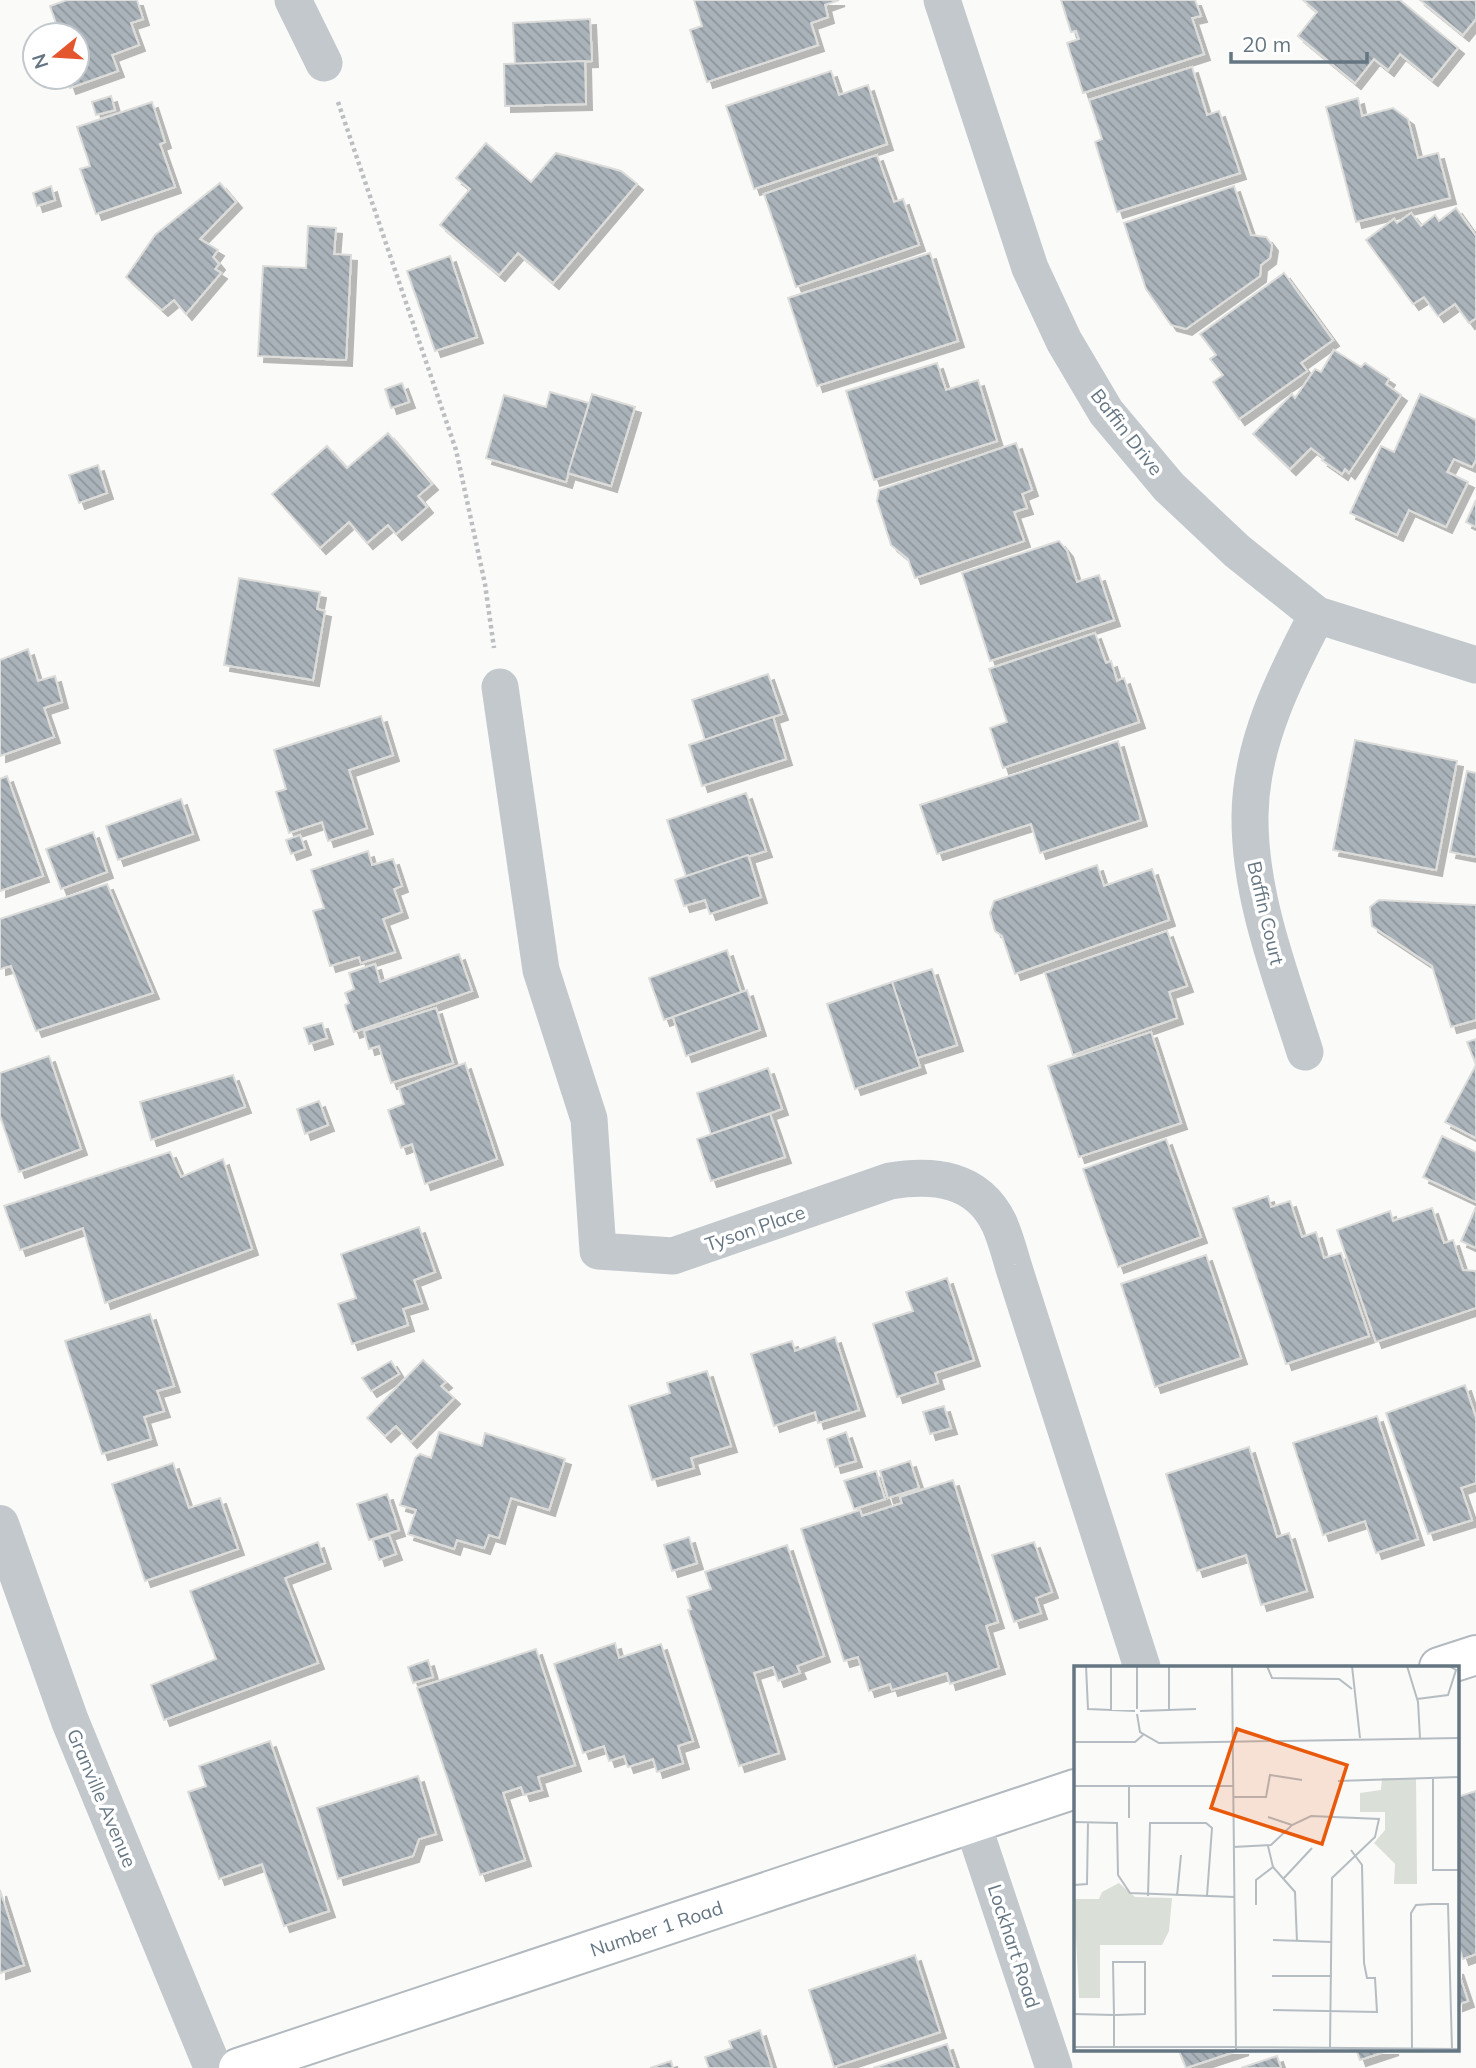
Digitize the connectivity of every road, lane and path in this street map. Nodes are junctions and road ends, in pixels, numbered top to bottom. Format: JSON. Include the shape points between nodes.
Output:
{"nodes":[{"id":1,"x":293,"y":0,"type":"edge"},
{"id":2,"x":942,"y":0,"type":"edge"},
{"id":3,"x":324,"y":63,"type":"joint"},
{"id":4,"x":1317,"y":615,"type":"junction"},
{"id":5,"x":1476,"y":665,"type":"edge"},
{"id":6,"x":500,"y":687,"type":"joint"},
{"id":7,"x":1305,"y":1052,"type":"dead end"},
{"id":8,"x":0,"y":1524,"type":"edge"},
{"id":9,"x":1476,"y":1655,"type":"edge"},
{"id":10,"x":1142,"y":1666,"type":"edge"},
{"id":11,"x":1442,"y":1666,"type":"edge"},
{"id":12,"x":1074,"y":1789,"type":"edge"},
{"id":13,"x":973,"y":1825,"type":"junction"},
{"id":14,"x":213,"y":2068,"type":"edge"},
{"id":15,"x":238,"y":2068,"type":"edge"},
{"id":16,"x":1054,"y":2068,"type":"edge"}],
"edges":[{"from":1,"to":3,"type":"street"},
{"from":2,"to":4,"type":"street","name":"Baffin Drive","via":[[1030,268],[1064,341],[1106,412],[1169,487],[1237,551]]},
{"from":3,"to":6,"type":"path","via":[[456,450],[485,584]]},
{"from":4,"to":5,"type":"street","name":"Baffin Drive"},
{"from":4,"to":7,"type":"street","name":"Baffin Court","via":[[1278,693],[1258,757],[1250,814],[1258,889]]},
{"from":6,"to":10,"type":"street","name":"Tyson Place","via":[[541,970],[589,1119],[598,1251],[673,1256],[909,1178],[953,1182],[985,1202],[999,1223]]},
{"from":8,"to":14,"type":"street","name":"Granville Avenue","via":[[70,1721]]},
{"from":9,"to":11,"type":"main road"},
{"from":12,"to":13,"type":"main road","name":"Number 1 Road"},
{"from":13,"to":15,"type":"main road","name":"Number 1 Road"},
{"from":13,"to":16,"type":"street","name":"Lockhart Road"}]}
